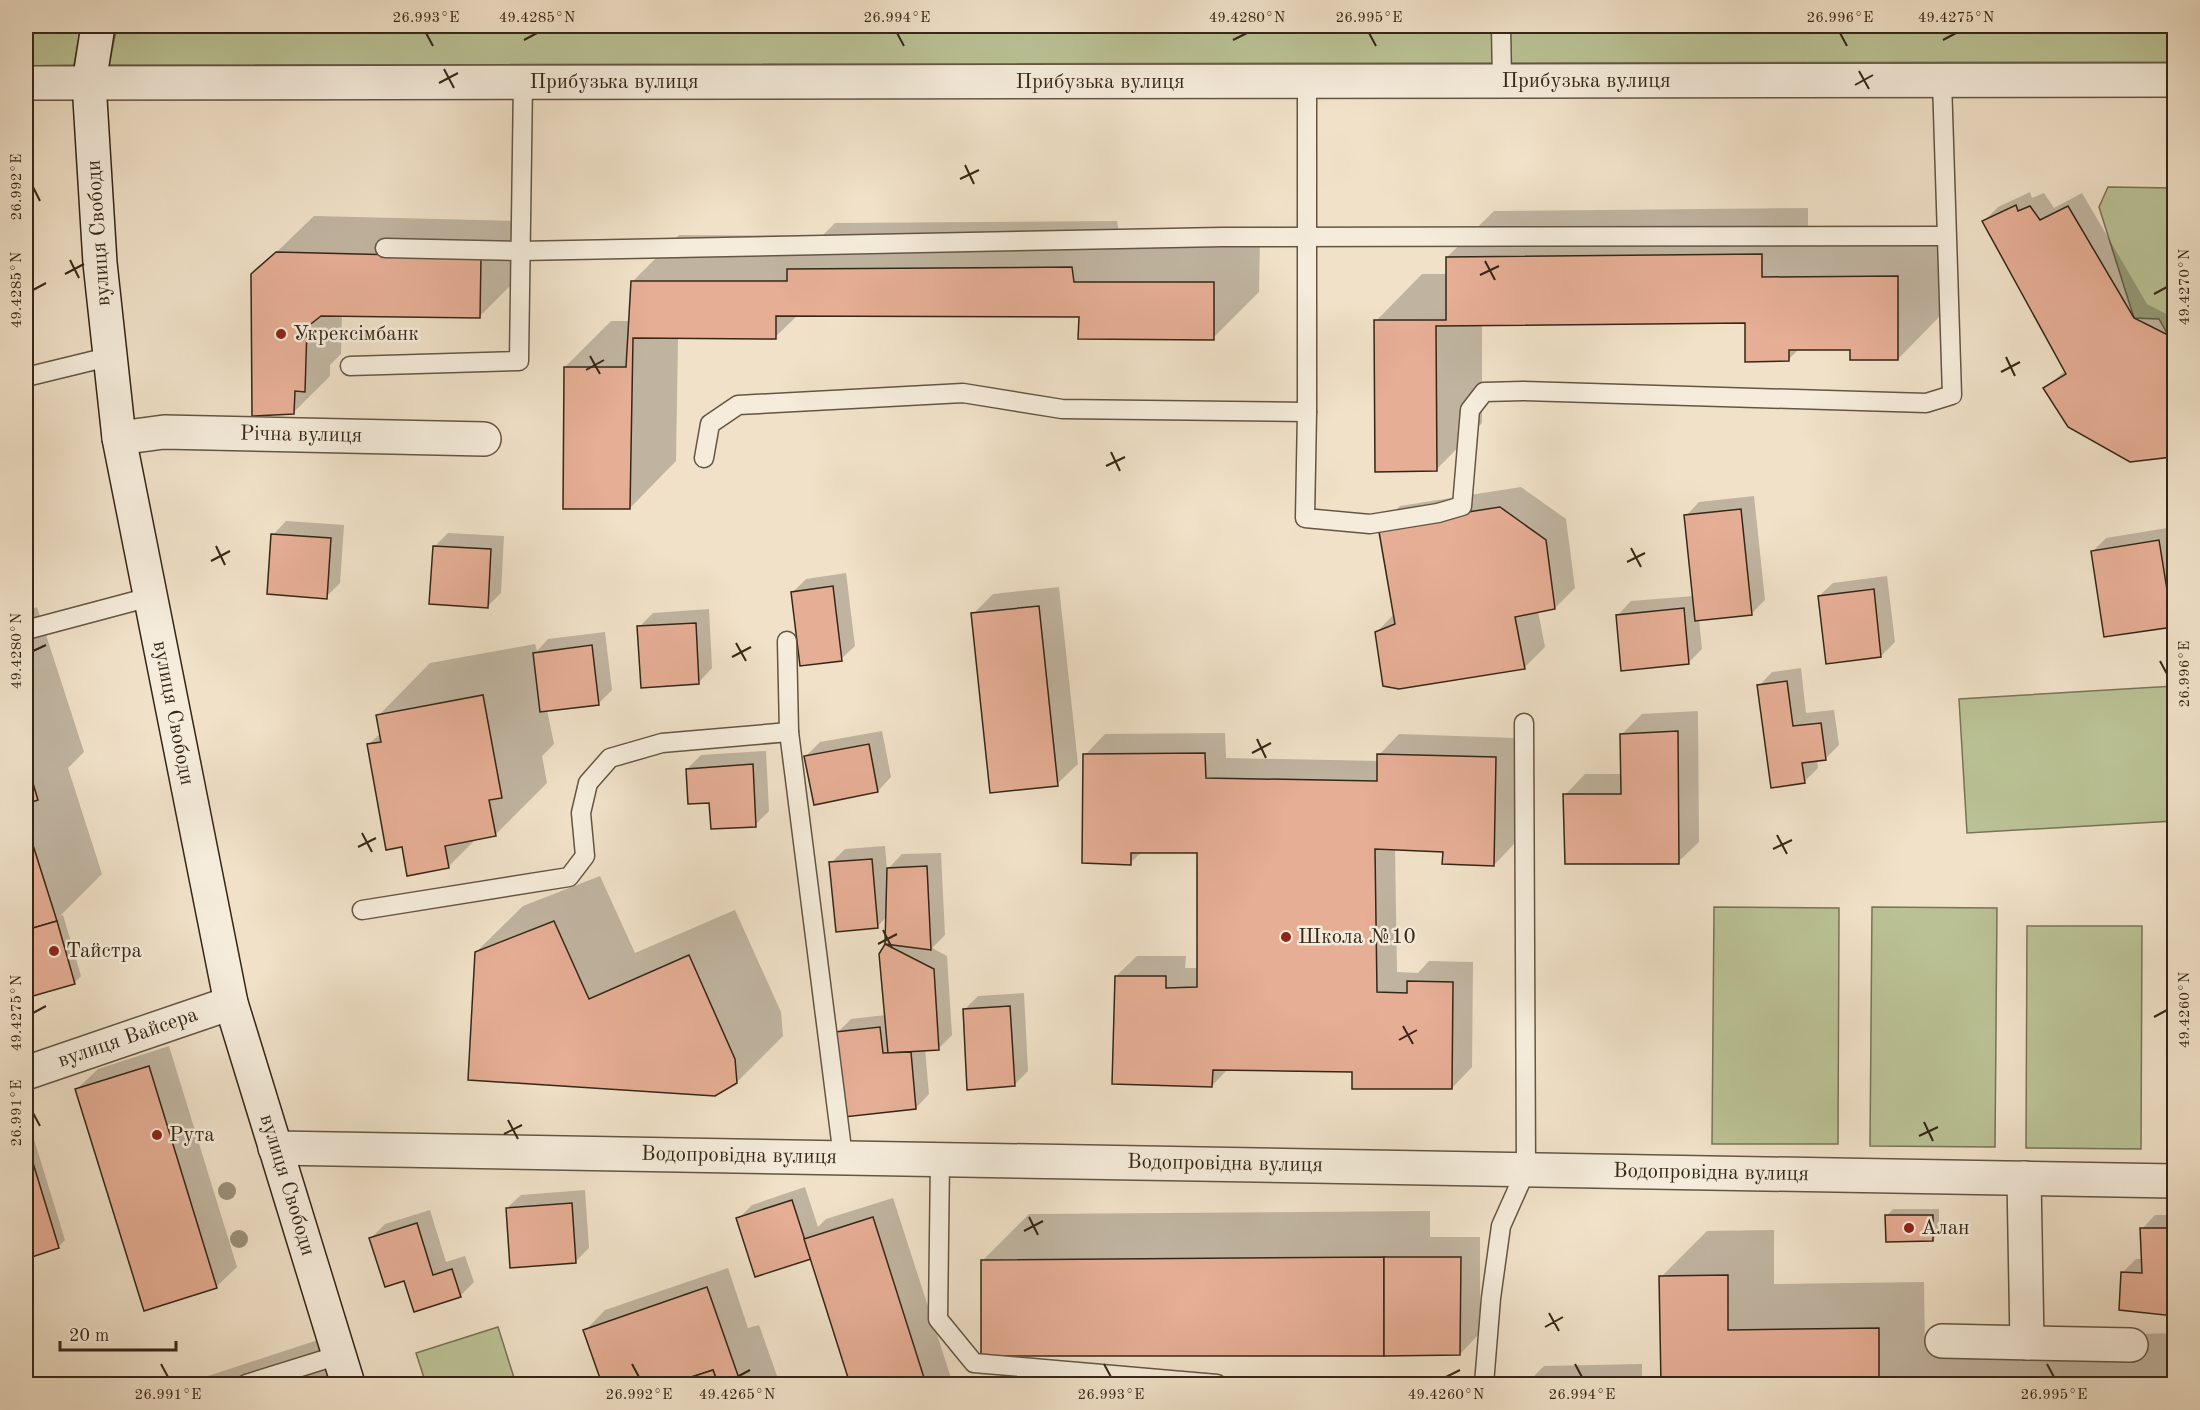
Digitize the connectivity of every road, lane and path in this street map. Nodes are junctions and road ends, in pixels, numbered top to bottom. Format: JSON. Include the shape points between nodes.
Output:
{"nodes":[{"id":1,"x":98,"y":26,"type":"edge"},
{"id":2,"x":1501,"y":26,"type":"edge"},
{"id":3,"x":2175,"y":80,"type":"edge"},
{"id":4,"x":1502,"y":81,"type":"junction"},
{"id":5,"x":1942,"y":81,"type":"junction"},
{"id":6,"x":523,"y":82,"type":"junction"},
{"id":7,"x":1307,"y":82,"type":"junction"},
{"id":8,"x":26,"y":83,"type":"edge"},
{"id":9,"x":89,"y":83,"type":"junction"},
{"id":10,"x":1945,"y":236,"type":"junction"},
{"id":11,"x":1306,"y":237,"type":"junction"},
{"id":12,"x":385,"y":248,"type":"dead end"},
{"id":13,"x":520,"y":251,"type":"junction"},
{"id":14,"x":108,"y":357,"type":"junction"},
{"id":15,"x":350,"y":366,"type":"dead end"},
{"id":16,"x":26,"y":375,"type":"edge"},
{"id":17,"x":1307,"y":412,"type":"junction"},
{"id":18,"x":119,"y":438,"type":"junction"},
{"id":19,"x":484,"y":439,"type":"dead end"},
{"id":20,"x":704,"y":458,"type":"dead end"},
{"id":21,"x":150,"y":597,"type":"junction"},
{"id":22,"x":26,"y":630,"type":"edge"},
{"id":23,"x":787,"y":641,"type":"dead end"},
{"id":24,"x":1524,"y":723,"type":"dead end"},
{"id":25,"x":789,"y":732,"type":"junction"},
{"id":26,"x":362,"y":910,"type":"dead end"},
{"id":27,"x":231,"y":1003,"type":"junction"},
{"id":28,"x":26,"y":1073,"type":"edge"},
{"id":29,"x":275,"y":1148,"type":"junction"},
{"id":30,"x":843,"y":1157,"type":"junction"},
{"id":31,"x":940,"y":1159,"type":"junction"},
{"id":32,"x":1527,"y":1170,"type":"junction"},
{"id":33,"x":2024,"y":1178,"type":"junction"},
{"id":34,"x":2175,"y":1181,"type":"edge"},
{"id":35,"x":1942,"y":1341,"type":"dead end"},
{"id":36,"x":2027,"y":1343,"type":"junction"},
{"id":37,"x":2131,"y":1345,"type":"dead end"},
{"id":38,"x":344,"y":1370,"type":"edge"},
{"id":39,"x":246,"y":1384,"type":"edge"},
{"id":40,"x":1217,"y":1384,"type":"edge"},
{"id":41,"x":1484,"y":1384,"type":"edge"}],
"edges":[{"from":1,"to":9,"type":"street","name":"вулиця Свободи"},
{"from":2,"to":4,"type":"lane"},
{"from":3,"to":5,"type":"street","name":"Прибузька вулиця"},
{"from":4,"to":5,"type":"street","name":"Прибузька вулиця"},
{"from":4,"to":7,"type":"street","name":"Прибузька вулиця"},
{"from":5,"to":10,"type":"lane"},
{"from":6,"to":7,"type":"street","name":"Прибузька вулиця"},
{"from":6,"to":9,"type":"street","name":"Прибузька вулиця"},
{"from":6,"to":13,"type":"lane"},
{"from":7,"to":11,"type":"lane"},
{"from":8,"to":9,"type":"street","name":"Прибузька вулиця"},
{"from":9,"to":14,"type":"street","name":"вулиця Свободи"},
{"from":10,"to":11,"type":"lane"},
{"from":10,"to":17,"type":"lane","via":[[1952,395],[1926,403],[1484,392],[1470,410],[1462,506],[1370,524],[1305,518]]},
{"from":11,"to":13,"type":"lane"},
{"from":11,"to":17,"type":"lane"},
{"from":12,"to":13,"type":"lane"},
{"from":13,"to":15,"type":"lane","via":[[519,361]]},
{"from":14,"to":16,"type":"lane"},
{"from":14,"to":18,"type":"street","name":"вулиця Свободи"},
{"from":17,"to":20,"type":"lane","via":[[1062,409],[963,393],[738,405],[710,424]]},
{"from":18,"to":19,"type":"street","name":"Річна вулиця","via":[[164,432]]},
{"from":18,"to":21,"type":"street","name":"вулиця Свободи"},
{"from":21,"to":22,"type":"lane"},
{"from":21,"to":27,"type":"street","name":"вулиця Свободи"},
{"from":23,"to":25,"type":"lane"},
{"from":24,"to":32,"type":"lane"},
{"from":25,"to":26,"type":"lane","via":[[662,743],[610,758],[588,783],[581,813],[585,856],[569,877]]},
{"from":25,"to":30,"type":"lane"},
{"from":27,"to":28,"type":"street","name":"вулиця Вайсера"},
{"from":27,"to":29,"type":"street","name":"вулиця Свободи"},
{"from":29,"to":30,"type":"street","name":"Водопровідна вулиця"},
{"from":29,"to":38,"type":"street","name":"вулиця Свободи"},
{"from":30,"to":31,"type":"street","name":"Водопровідна вулиця"},
{"from":31,"to":32,"type":"street","name":"Водопровідна вулиця"},
{"from":31,"to":40,"type":"lane","via":[[938,1319],[974,1363]]},
{"from":32,"to":33,"type":"street","name":"Водопровідна вулиця"},
{"from":32,"to":41,"type":"lane","via":[[1501,1226]]},
{"from":33,"to":34,"type":"street","name":"Водопровідна вулиця"},
{"from":33,"to":36,"type":"street"},
{"from":35,"to":36,"type":"street"},
{"from":36,"to":37,"type":"street"},
{"from":38,"to":39,"type":"lane"}]}
